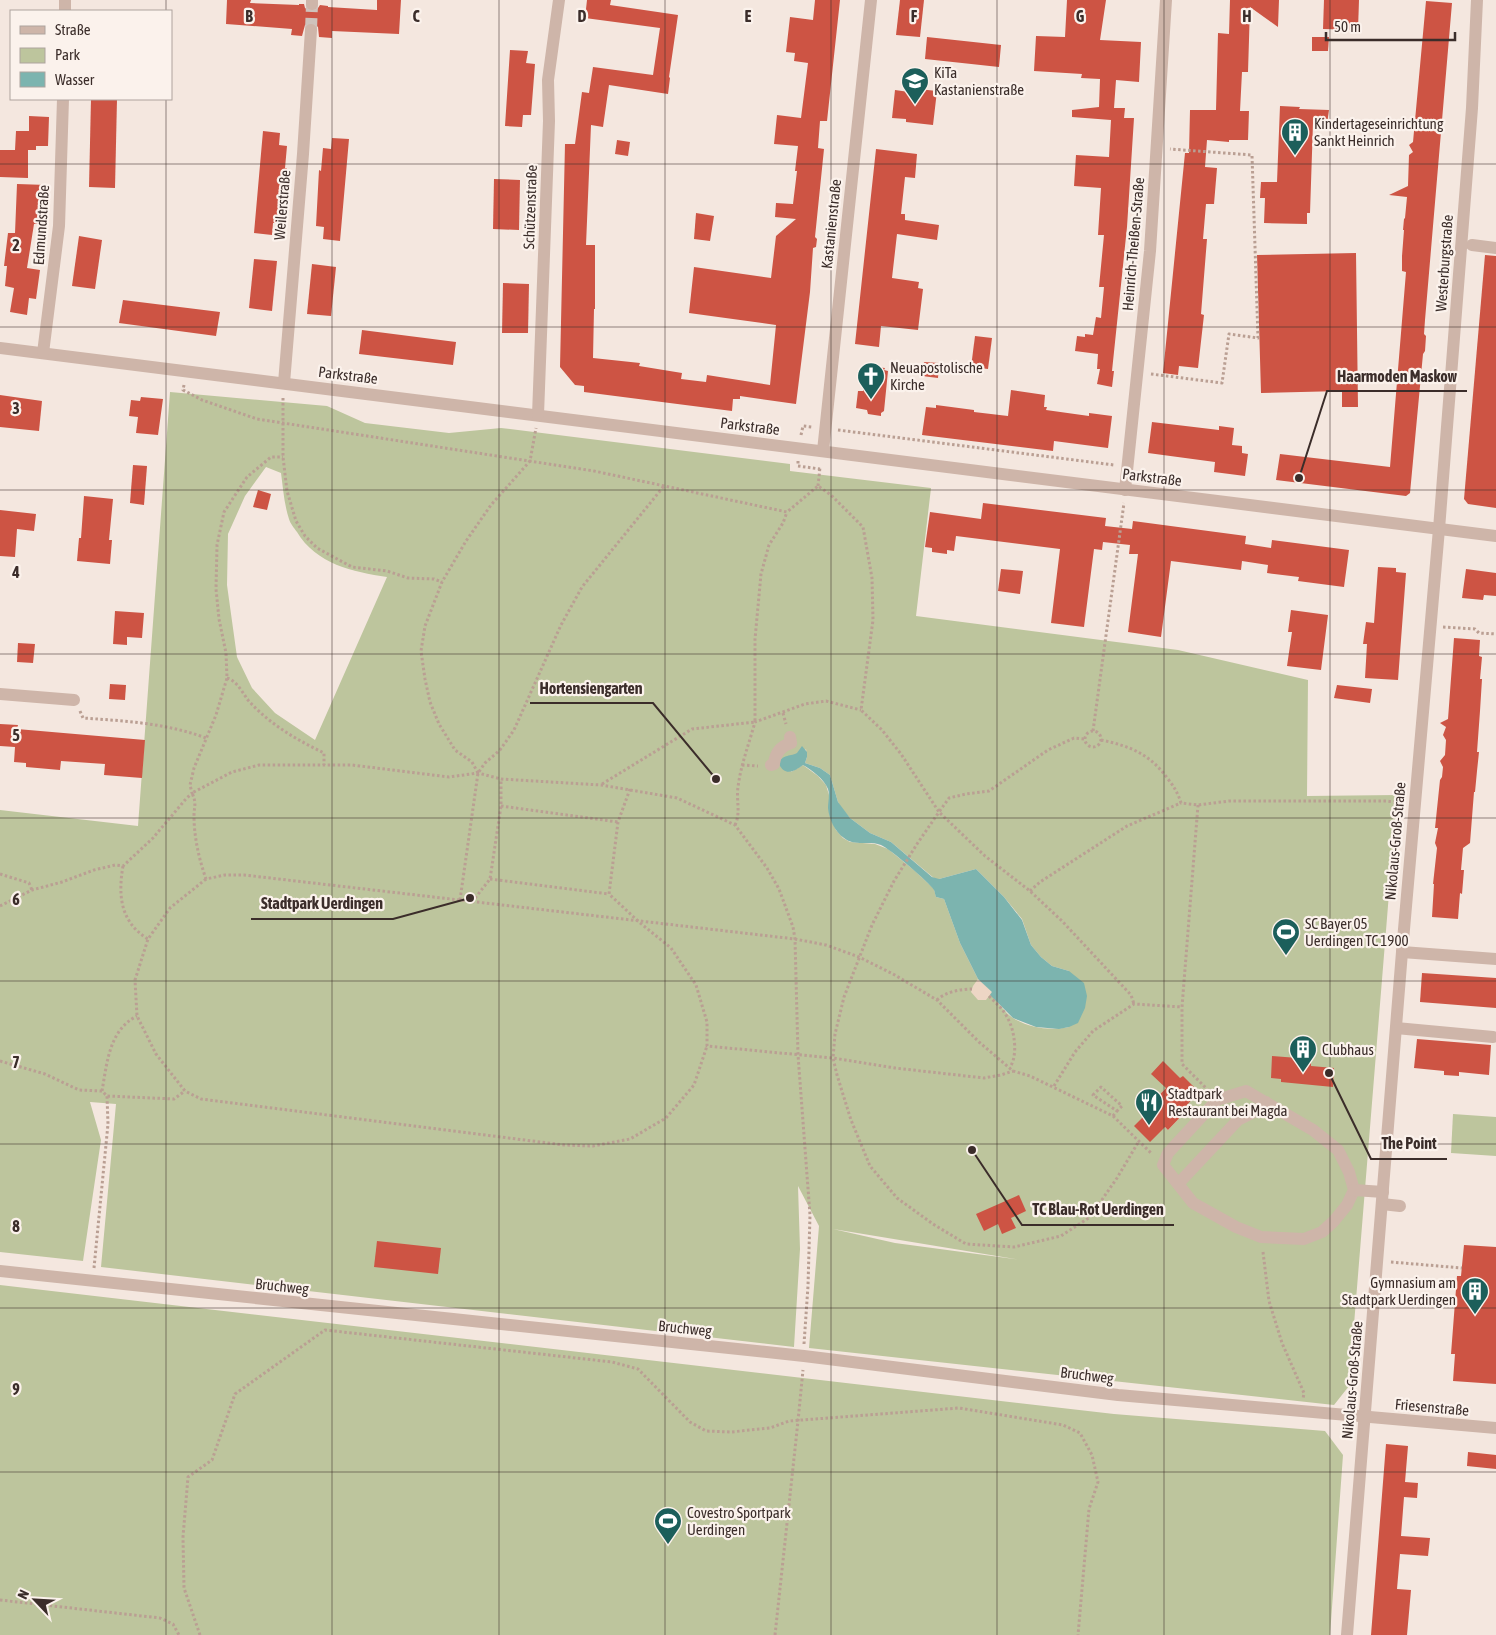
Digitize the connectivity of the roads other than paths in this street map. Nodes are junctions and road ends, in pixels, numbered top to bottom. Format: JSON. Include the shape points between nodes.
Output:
{"nodes":[{"id":1,"x":559,"y":0,"type":"edge"},
{"id":2,"x":871,"y":0,"type":"edge"},
{"id":3,"x":1166,"y":0,"type":"edge"},
{"id":4,"x":1477,"y":0,"type":"edge"},
{"id":5,"x":310,"y":30,"type":"tunnel mouth"},
{"id":6,"x":63,"y":100,"type":"edge"},
{"id":7,"x":1472,"y":245,"type":"dead end"},
{"id":8,"x":1496,"y":248,"type":"edge"},
{"id":9,"x":0,"y":348,"type":"edge"},
{"id":10,"x":43,"y":353,"type":"junction"},
{"id":11,"x":284,"y":383,"type":"junction"},
{"id":12,"x":538,"y":415,"type":"junction"},
{"id":13,"x":822,"y":451,"type":"junction"},
{"id":14,"x":1125,"y":490,"type":"junction"},
{"id":15,"x":1439,"y":529,"type":"junction"},
{"id":16,"x":1496,"y":536,"type":"edge"},
{"id":17,"x":0,"y":694,"type":"edge"},
{"id":18,"x":74,"y":700,"type":"road end"},
{"id":19,"x":789,"y":733,"type":"road end"},
{"id":20,"x":769,"y":765,"type":"road end"},
{"id":21,"x":1402,"y":952,"type":"junction"},
{"id":22,"x":1496,"y":959,"type":"edge"},
{"id":23,"x":1396,"y":1028,"type":"junction"},
{"id":24,"x":1493,"y":1037,"type":"dead end"},
{"id":25,"x":1266,"y":1102,"type":"junction"},
{"id":26,"x":1178,"y":1184,"type":"junction"},
{"id":27,"x":1354,"y":1190,"type":"junction"},
{"id":28,"x":1383,"y":1198,"type":"junction"},
{"id":29,"x":1400,"y":1206,"type":"dead end"},
{"id":30,"x":0,"y":1271,"type":"edge"},
{"id":31,"x":1365,"y":1418,"type":"junction"},
{"id":32,"x":1496,"y":1428,"type":"edge"},
{"id":33,"x":1347,"y":1635,"type":"edge"}],
"edges":[{"from":1,"to":12,"type":"street","name":"Schützenstraße","via":[[548,80],[549,131]]},
{"from":2,"to":13,"type":"street","name":"Kastanienstraße"},
{"from":3,"to":14,"type":"street","name":"Heinrich-Theißen-Straße","via":[[1150,251]]},
{"from":4,"to":15,"type":"street","name":"Westerburgstraße","via":[[1472,108]]},
{"from":5,"to":11,"type":"street","name":"Weilerstraße"},
{"from":6,"to":10,"type":"street","name":"Edmundstraße","via":[[59,226]]},
{"from":7,"to":8,"type":"street"},
{"from":9,"to":10,"type":"street","name":"Parkstraße"},
{"from":10,"to":11,"type":"street","name":"Parkstraße"},
{"from":11,"to":12,"type":"street","name":"Parkstraße"},
{"from":12,"to":13,"type":"street","name":"Parkstraße"},
{"from":13,"to":14,"type":"street","name":"Parkstraße"},
{"from":14,"to":15,"type":"street","name":"Parkstraße"},
{"from":15,"to":16,"type":"street","name":"Parkstraße"},
{"from":15,"to":21,"type":"street","name":"Nikolaus-Groß-Straße"},
{"from":17,"to":18,"type":"street"},
{"from":19,"to":20,"type":"street","via":[[791,743],[779,750],[774,764]]},
{"from":21,"to":22,"type":"street"},
{"from":21,"to":23,"type":"street","name":"Nikolaus-Groß-Straße"},
{"from":23,"to":24,"type":"street"},
{"from":23,"to":28,"type":"street","name":"Nikolaus-Groß-Straße"},
{"from":25,"to":26,"type":"street","via":[[1260,1109],[1238,1120]]},
{"from":25,"to":26,"type":"street","via":[[1246,1091],[1217,1100],[1168,1153],[1163,1165]]},
{"from":25,"to":27,"type":"street","via":[[1313,1130],[1338,1150]]},
{"from":26,"to":27,"type":"street","via":[[1193,1203],[1236,1227],[1261,1237],[1304,1239],[1322,1232],[1347,1205]]},
{"from":27,"to":28,"type":"street"},
{"from":28,"to":29,"type":"street"},
{"from":28,"to":31,"type":"street","name":"Nikolaus-Groß-Straße"},
{"from":30,"to":31,"type":"street","name":"Bruchweg","via":[[804,1356],[1118,1395]]},
{"from":31,"to":32,"type":"street","name":"Friesenstraße"},
{"from":31,"to":33,"type":"street","name":"Nikolaus-Groß-Straße"}]}
